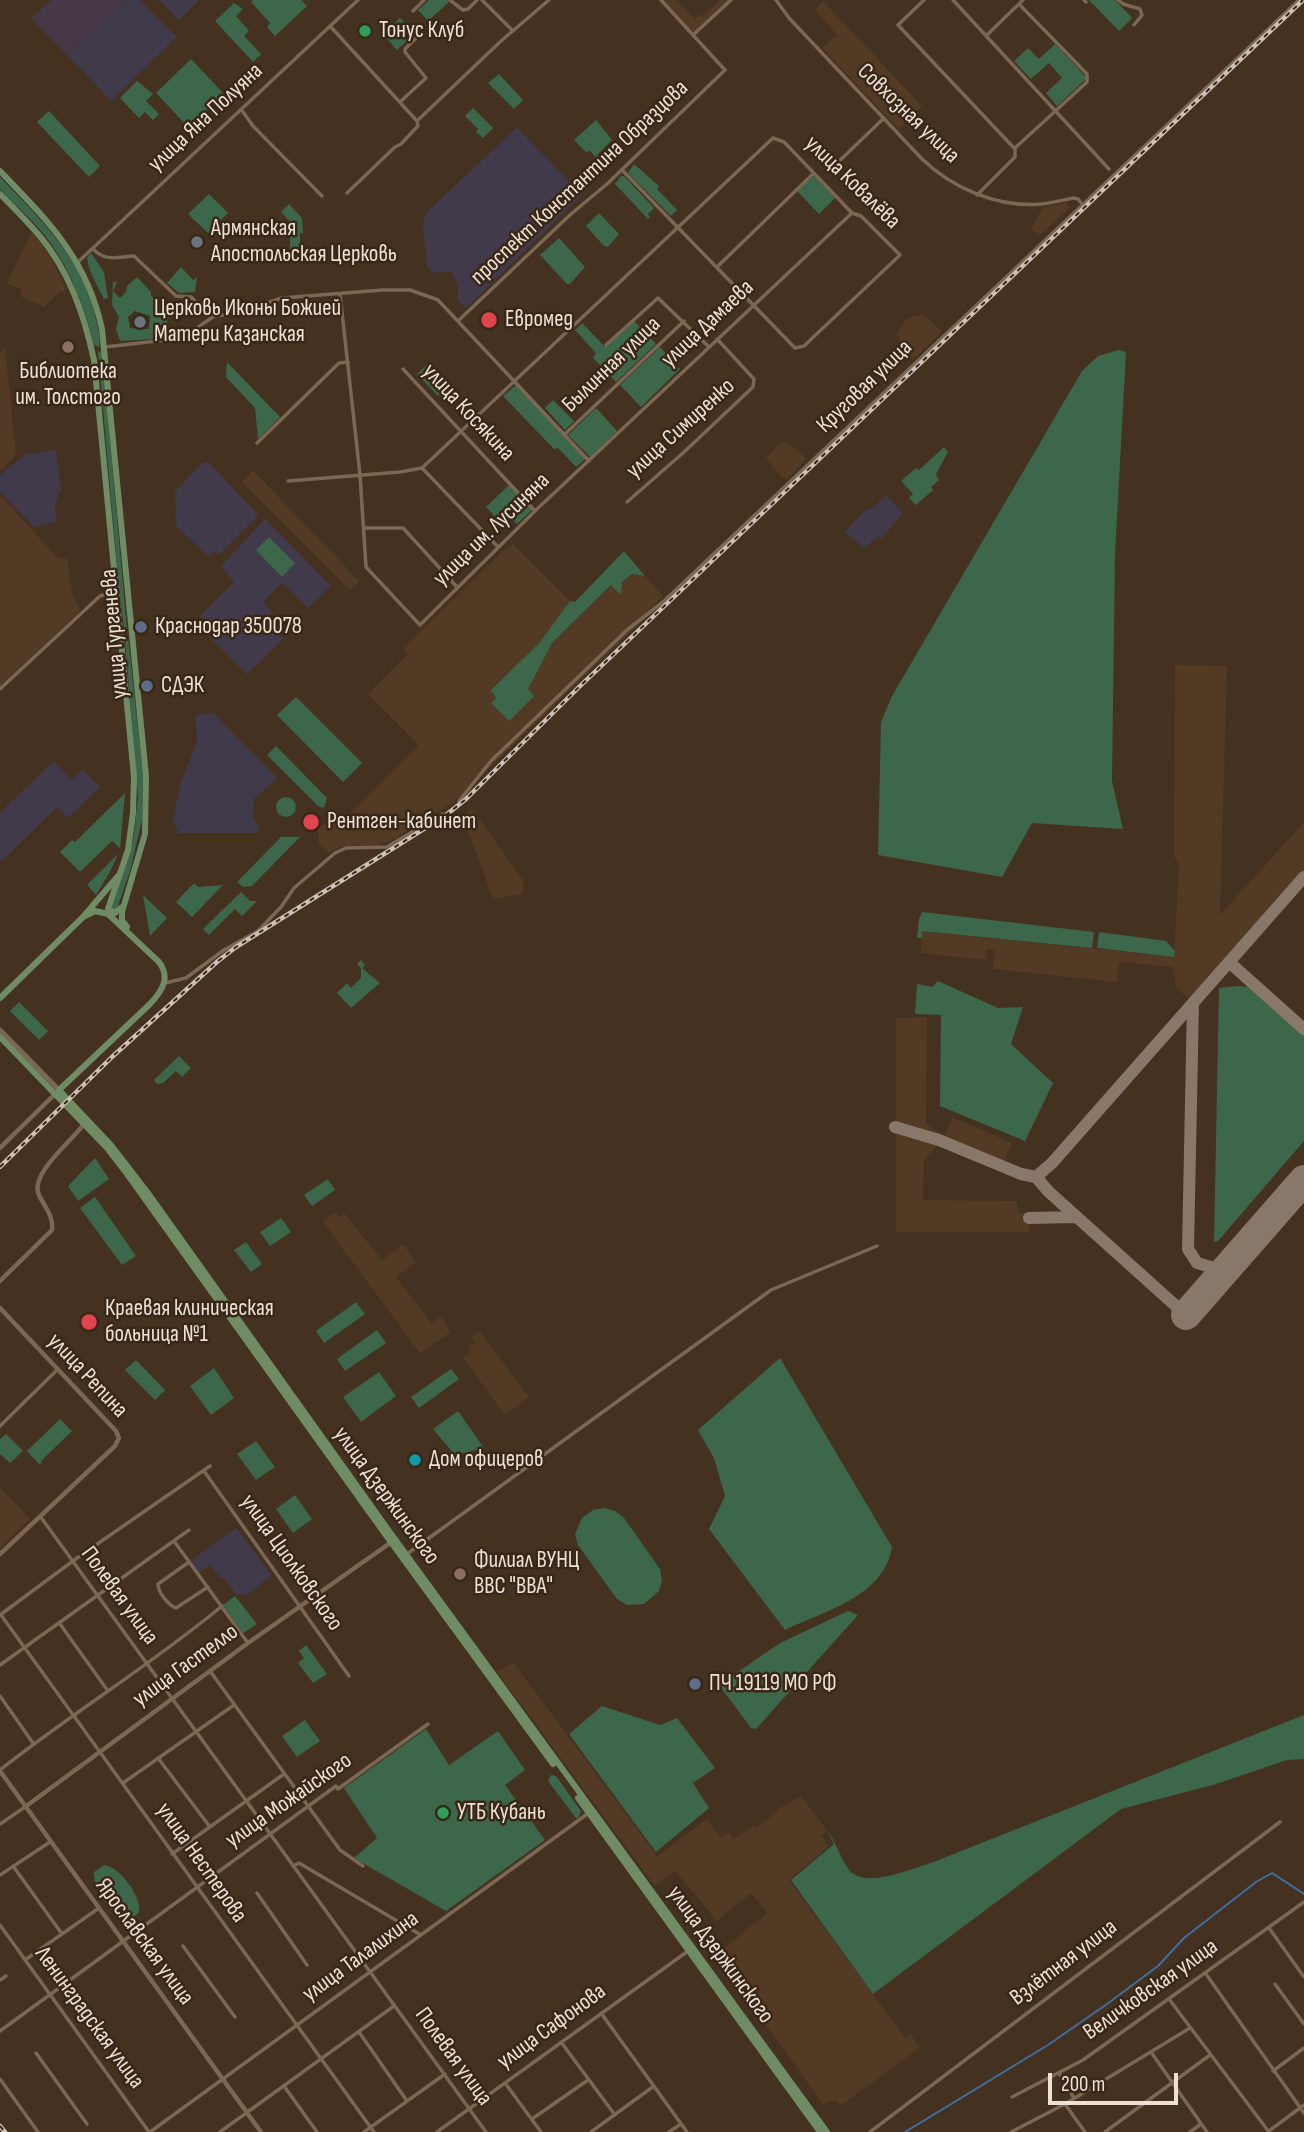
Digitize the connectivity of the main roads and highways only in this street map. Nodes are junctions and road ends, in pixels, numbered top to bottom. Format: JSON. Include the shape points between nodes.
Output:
{"nodes":[{"id":1,"x":0,"y":171,"type":"edge"},
{"id":2,"x":0,"y":194,"type":"edge"},
{"id":3,"x":90,"y":341,"type":"junction"},
{"id":4,"x":102,"y":348,"type":"junction"},
{"id":5,"x":107,"y":356,"type":"junction"},
{"id":6,"x":94,"y":360,"type":"junction"},
{"id":7,"x":119,"y":623,"type":"junction"},
{"id":8,"x":132,"y":625,"type":"junction"},
{"id":9,"x":133,"y":639,"type":"junction"},
{"id":10,"x":121,"y":644,"type":"junction"},
{"id":11,"x":123,"y":869,"type":"junction"},
{"id":12,"x":123,"y":905,"type":"junction"},
{"id":13,"x":83,"y":916,"type":"junction"},
{"id":14,"x":134,"y":936,"type":"junction"},
{"id":15,"x":0,"y":998,"type":"edge"},
{"id":16,"x":0,"y":1030,"type":"edge"},
{"id":17,"x":0,"y":1037,"type":"edge"},
{"id":18,"x":57,"y":1092,"type":"junction"},
{"id":19,"x":393,"y":1541,"type":"junction"},
{"id":20,"x":591,"y":1812,"type":"junction"},
{"id":21,"x":820,"y":2132,"type":"edge"},
{"id":22,"x":827,"y":2132,"type":"edge"}],
"edges":[{"from":1,"to":4,"type":"main road","name":"улица Тургенева","via":[[78,262],[93,295]]},
{"from":2,"to":3,"type":"main road","name":"улица Тургенева","via":[[58,263],[78,302]]},
{"from":3,"to":4,"type":"main road","via":[[95,348]]},
{"from":3,"to":6,"type":"main road","name":"улица Тургенева"},
{"from":4,"to":5,"type":"main road","name":"улица Тургенева"},
{"from":5,"to":6,"type":"main road","via":[[100,350]]},
{"from":5,"to":8,"type":"main road","name":"улица Тургенева"},
{"from":6,"to":7,"type":"main road","name":"улица Тургенева"},
{"from":7,"to":8,"type":"main road","via":[[125,631]]},
{"from":7,"to":10,"type":"main road","name":"улица Тургенева"},
{"from":8,"to":9,"type":"main road","name":"улица Тургенева"},
{"from":9,"to":10,"type":"main road","via":[[125,636]]},
{"from":9,"to":12,"type":"main road","name":"улица Тургенева","via":[[146,820]]},
{"from":10,"to":11,"type":"main road","name":"улица Тургенева","via":[[134,785]]},
{"from":11,"to":12,"type":"main road","name":"улица Тургенева","via":[[108,909],[115,913]]},
{"from":11,"to":13,"type":"main road","name":"улица Тургенева"},
{"from":12,"to":14,"type":"main road","via":[[122,920]]},
{"from":13,"to":14,"type":"main road","via":[[99,911],[108,914]]},
{"from":13,"to":15,"type":"main road","name":"улица Тургенева"},
{"from":14,"to":18,"type":"main road","via":[[162,965],[165,984],[150,1004]]},
{"from":16,"to":18,"type":"main road","name":"улица Дзержинского"},
{"from":17,"to":18,"type":"main road","name":"улица Дзержинского"},
{"from":18,"to":19,"type":"main road","name":"улица Дзержинского","via":[[127,1174]]},
{"from":18,"to":19,"type":"main road","name":"улица Дзержинского","via":[[132,1172]]},
{"from":19,"to":20,"type":"main road","name":"улица Дзержинского"},
{"from":20,"to":21,"type":"main road","name":"улица Дзержинского"},
{"from":20,"to":22,"type":"main road","name":"улица Дзержинского"}]}
